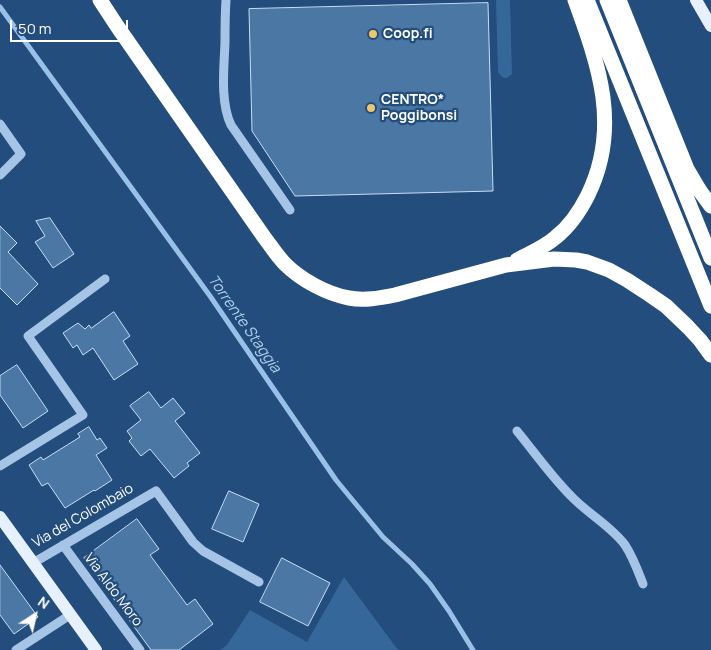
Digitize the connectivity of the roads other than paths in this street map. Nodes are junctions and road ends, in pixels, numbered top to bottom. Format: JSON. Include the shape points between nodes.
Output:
{"nodes":[{"id":1,"x":100,"y":0,"type":"edge"},
{"id":2,"x":226,"y":0,"type":"edge"},
{"id":3,"x":574,"y":0,"type":"edge"},
{"id":4,"x":587,"y":0,"type":"edge"},
{"id":5,"x":607,"y":0,"type":"edge"},
{"id":6,"x":619,"y":0,"type":"edge"},
{"id":7,"x":696,"y":0,"type":"edge"},
{"id":8,"x":711,"y":26,"type":"edge"},
{"id":9,"x":0,"y":124,"type":"edge"},
{"id":10,"x":0,"y":175,"type":"edge"},
{"id":11,"x":711,"y":206,"type":"edge"},
{"id":12,"x":290,"y":210,"type":"dead end"},
{"id":13,"x":711,"y":258,"type":"edge"},
{"id":14,"x":506,"y":265,"type":"junction"},
{"id":15,"x":105,"y":279,"type":"dead end"},
{"id":16,"x":711,"y":306,"type":"edge"},
{"id":17,"x":711,"y":356,"type":"edge"},
{"id":18,"x":517,"y":431,"type":"dead end"},
{"id":19,"x":0,"y":466,"type":"edge"},
{"id":20,"x":0,"y":517,"type":"edge"},
{"id":21,"x":63,"y":545,"type":"junction"},
{"id":22,"x":33,"y":563,"type":"junction"},
{"id":23,"x":260,"y":582,"type":"dead end"},
{"id":24,"x":643,"y":584,"type":"dead end"},
{"id":25,"x":70,"y":615,"type":"junction"},
{"id":26,"x":16,"y":650,"type":"edge"},
{"id":27,"x":96,"y":650,"type":"edge"},
{"id":28,"x":140,"y":650,"type":"edge"}],
"edges":[{"from":1,"to":14,"type":"highway","via":[[268,242],[284,263],[304,279],[349,298],[379,298]]},
{"from":2,"to":12,"type":"street","via":[[226,112],[231,125]]},
{"from":3,"to":14,"type":"highway","via":[[594,54],[602,89],[604,131],[598,170],[578,213],[563,232],[544,246]]},
{"from":4,"to":16,"type":"highway"},
{"from":5,"to":13,"type":"highway"},
{"from":6,"to":11,"type":"highway","via":[[693,181]]},
{"from":7,"to":8,"type":"main road"},
{"from":9,"to":10,"type":"street","via":[[21,154]]},
{"from":14,"to":17,"type":"highway","via":[[565,259],[609,270],[666,306],[700,340]]},
{"from":15,"to":19,"type":"street","via":[[28,336],[83,415]]},
{"from":18,"to":24,"type":"street","via":[[569,495],[624,544]]},
{"from":20,"to":22,"type":"main road","name":"Via del Colombaio"},
{"from":21,"to":22,"type":"street","name":"Via del Colombaio"},
{"from":21,"to":23,"type":"street","name":"Via del Colombaio","via":[[156,491],[202,551]]},
{"from":21,"to":28,"type":"street","name":"Via Aldo Moro"},
{"from":22,"to":25,"type":"main road","name":"Via del Colombaio"},
{"from":25,"to":26,"type":"street"},
{"from":25,"to":27,"type":"main road","name":"Via del Colombaio"}]}
